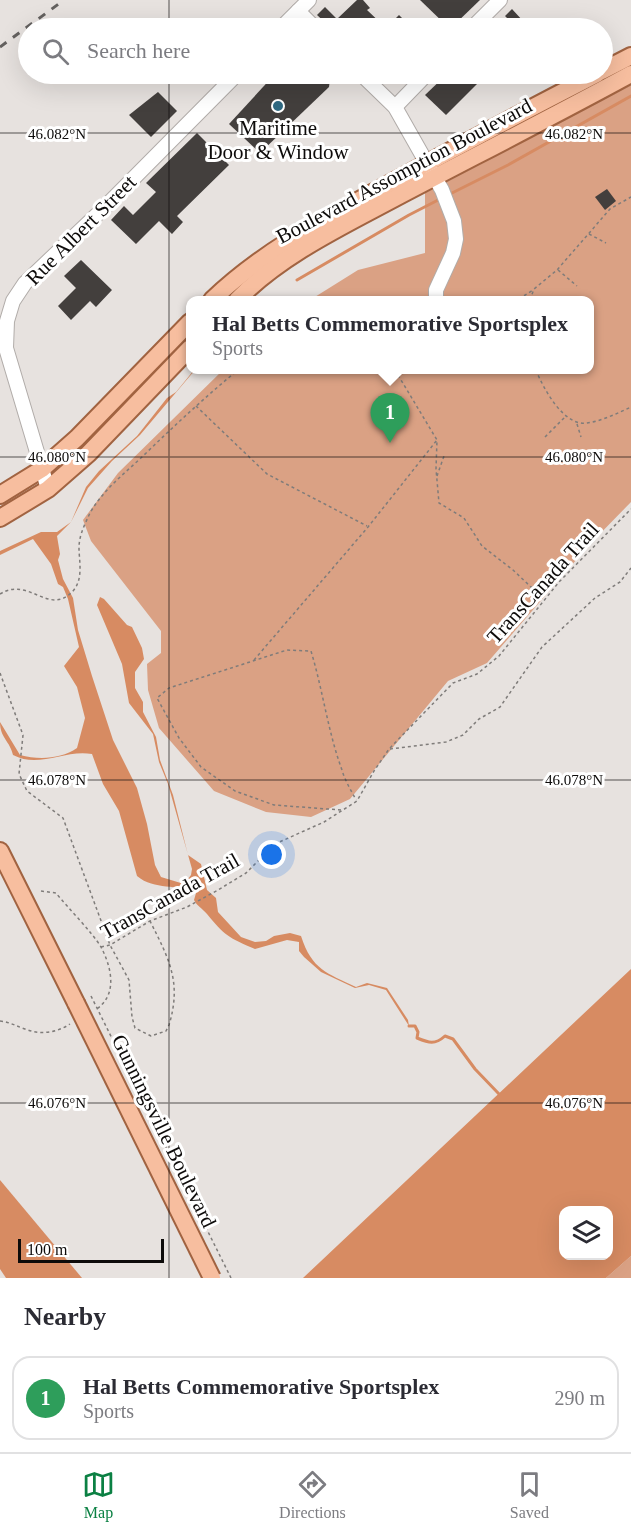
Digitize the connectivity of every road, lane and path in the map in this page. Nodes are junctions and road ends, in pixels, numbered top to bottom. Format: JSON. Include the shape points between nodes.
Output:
{"nodes":[{"id":1,"x":309,"y":0,"type":"edge"},
{"id":2,"x":500,"y":0,"type":"edge"},
{"id":3,"x":298,"y":11,"type":"junction"},
{"id":4,"x":291,"y":18,"type":"edge"},
{"id":5,"x":305,"y":18,"type":"edge"},
{"id":6,"x":482,"y":18,"type":"edge"},
{"id":7,"x":631,"y":56,"type":"edge"},
{"id":8,"x":613,"y":66,"type":"edge"},
{"id":9,"x":631,"y":74,"type":"edge"},
{"id":10,"x":613,"y":83,"type":"edge"},
{"id":11,"x":227,"y":84,"type":"edge"},
{"id":12,"x":371,"y":84,"type":"edge"},
{"id":13,"x":417,"y":84,"type":"edge"},
{"id":14,"x":580,"y":84,"type":"edge"},
{"id":15,"x":610,"y":84,"type":"edge"},
{"id":16,"x":394,"y":107,"type":"junction"},
{"id":17,"x":431,"y":170,"type":"junction"},
{"id":18,"x":631,"y":197,"type":"edge"},
{"id":19,"x":589,"y":234,"type":"junction"},
{"id":20,"x":606,"y":243,"type":"dead end"},
{"id":21,"x":557,"y":270,"type":"junction"},
{"id":22,"x":577,"y":286,"type":"dead end"},
{"id":23,"x":534,"y":289,"type":"junction"},
{"id":24,"x":216,"y":296,"type":"edge"},
{"id":25,"x":241,"y":296,"type":"edge"},
{"id":26,"x":436,"y":296,"type":"edge"},
{"id":27,"x":524,"y":296,"type":"edge"},
{"id":28,"x":531,"y":296,"type":"edge"},
{"id":29,"x":186,"y":326,"type":"edge"},
{"id":30,"x":186,"y":352,"type":"edge"},
{"id":31,"x":232,"y":374,"type":"edge"},
{"id":32,"x":398,"y":374,"type":"edge"},
{"id":33,"x":538,"y":374,"type":"edge"},
{"id":34,"x":196,"y":406,"type":"junction"},
{"id":35,"x":631,"y":407,"type":"edge"},
{"id":36,"x":567,"y":416,"type":"junction"},
{"id":37,"x":577,"y":423,"type":"junction"},
{"id":38,"x":582,"y":436,"type":"dead end"},
{"id":39,"x":545,"y":437,"type":"dead end"},
{"id":40,"x":437,"y":440,"type":"junction"},
{"id":41,"x":444,"y":456,"type":"dead end"},
{"id":42,"x":42,"y":469,"type":"junction"},
{"id":43,"x":437,"y":477,"type":"junction"},
{"id":44,"x":48,"y":489,"type":"junction"},
{"id":45,"x":0,"y":495,"type":"edge"},
{"id":46,"x":631,"y":509,"type":"edge"},
{"id":47,"x":0,"y":518,"type":"edge"},
{"id":48,"x":368,"y":527,"type":"junction"},
{"id":49,"x":631,"y":568,"type":"edge"},
{"id":50,"x":0,"y":594,"type":"edge"},
{"id":51,"x":546,"y":596,"type":"junction"},
{"id":52,"x":253,"y":661,"type":"junction"},
{"id":53,"x":0,"y":673,"type":"edge"},
{"id":54,"x":389,"y":749,"type":"junction"},
{"id":55,"x":357,"y":801,"type":"junction"},
{"id":56,"x":342,"y":810,"type":"junction"},
{"id":57,"x":0,"y":851,"type":"edge"},
{"id":58,"x":41,"y":891,"type":"dead end"},
{"id":59,"x":150,"y":921,"type":"junction"},
{"id":60,"x":110,"y":945,"type":"junction"},
{"id":61,"x":101,"y":947,"type":"junction"},
{"id":62,"x":81,"y":1006,"type":"junction"},
{"id":63,"x":94,"y":1010,"type":"dead end"},
{"id":64,"x":0,"y":1020,"type":"edge"},
{"id":65,"x":212,"y":1278,"type":"edge"},
{"id":66,"x":231,"y":1278,"type":"edge"}],
"edges":[{"from":1,"to":3,"type":"street"},
{"from":2,"to":6,"type":"street"},
{"from":3,"to":4,"type":"street"},
{"from":3,"to":5,"type":"street"},
{"from":7,"to":8,"type":"main road"},
{"from":9,"to":10,"type":"main road","name":"Boulevard Assomption Boulevard"},
{"from":11,"to":42,"type":"street","name":"Rue Albert Street","via":[[25,283],[13,301],[6,348]]},
{"from":12,"to":16,"type":"street"},
{"from":13,"to":16,"type":"street"},
{"from":14,"to":17,"type":"main road","name":"Boulevard Assomption Boulevard"},
{"from":15,"to":17,"type":"main road","name":"Boulevard Assomption Boulevard"},
{"from":16,"to":17,"type":"street"},
{"from":17,"to":24,"type":"main road","name":"Boulevard Assomption Boulevard","via":[[284,242]]},
{"from":17,"to":25,"type":"main road","name":"Boulevard Assomption Boulevard","via":[[294,254]]},
{"from":17,"to":26,"type":"street","via":[[452,212],[456,239]]},
{"from":18,"to":19,"type":"path","via":[[609,208]]},
{"from":19,"to":20,"type":"path"},
{"from":19,"to":21,"type":"path"},
{"from":21,"to":22,"type":"path"},
{"from":21,"to":23,"type":"path"},
{"from":23,"to":27,"type":"path"},
{"from":23,"to":28,"type":"path"},
{"from":29,"to":42,"type":"main road"},
{"from":30,"to":44,"type":"main road","via":[[88,454]]},
{"from":31,"to":34,"type":"path"},
{"from":32,"to":40,"type":"path"},
{"from":33,"to":36,"type":"path","via":[[556,408]]},
{"from":34,"to":48,"type":"path","via":[[267,474]]},
{"from":34,"to":50,"type":"path","via":[[101,494],[82,532],[81,563],[73,592],[48,600],[22,588]]},
{"from":35,"to":37,"type":"path","via":[[588,423]]},
{"from":36,"to":37,"type":"path"},
{"from":36,"to":39,"type":"path"},
{"from":37,"to":38,"type":"path"},
{"from":40,"to":43,"type":"path"},
{"from":40,"to":48,"type":"path"},
{"from":41,"to":43,"type":"path"},
{"from":42,"to":44,"type":"street","name":"Rue Albert Street"},
{"from":42,"to":45,"type":"main road"},
{"from":43,"to":51,"type":"path","via":[[439,503],[464,518],[482,546]]},
{"from":44,"to":47,"type":"main road"},
{"from":46,"to":51,"type":"path","name":"TransCanada Trail"},
{"from":48,"to":52,"type":"path"},
{"from":49,"to":54,"type":"path","via":[[620,582],[542,646],[501,707],[479,719],[464,735],[446,742]]},
{"from":51,"to":54,"type":"path","name":"TransCanada Trail","via":[[499,656],[477,674],[453,683]]},
{"from":52,"to":55,"type":"path","via":[[287,650],[311,651],[342,772]]},
{"from":52,"to":56,"type":"path","via":[[168,688],[157,698],[179,738],[201,767],[235,791],[274,805]]},
{"from":53,"to":60,"type":"path","via":[[23,735],[19,774],[27,791],[63,818]]},
{"from":54,"to":55,"type":"path","name":"TransCanada Trail"},
{"from":55,"to":56,"type":"path","name":"TransCanada Trail"},
{"from":56,"to":59,"type":"path","name":"TransCanada Trail","via":[[275,844],[246,873],[218,890]]},
{"from":57,"to":62,"type":"main road","name":"Gunningsville Boulevard"},
{"from":58,"to":61,"type":"path","via":[[56,893]]},
{"from":59,"to":60,"type":"path","name":"TransCanada Trail"},
{"from":59,"to":60,"type":"path","via":[[175,981],[166,1031],[151,1036],[135,1028],[129,980]]},
{"from":60,"to":61,"type":"path","name":"TransCanada Trail"},
{"from":61,"to":63,"type":"path","name":"TransCanada Trail","via":[[111,986],[109,996]]},
{"from":62,"to":64,"type":"path","via":[[61,1030],[29,1031]]},
{"from":62,"to":65,"type":"main road","name":"Gunningsville Boulevard","bridge":true},
{"from":62,"to":66,"type":"path","bridge":true}]}
